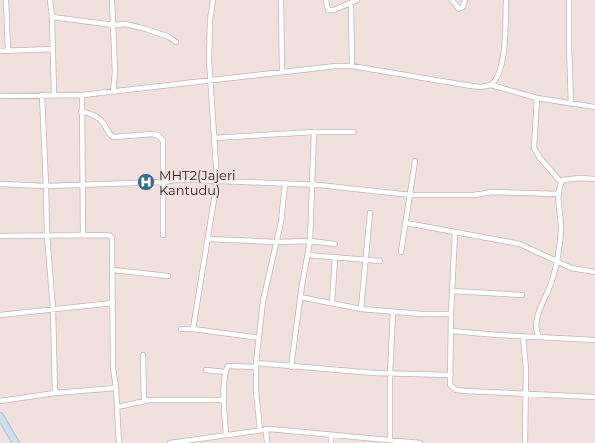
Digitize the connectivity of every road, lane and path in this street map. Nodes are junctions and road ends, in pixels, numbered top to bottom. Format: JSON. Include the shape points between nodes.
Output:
{"nodes":[{"id":1,"x":6,"y":0,"type":"edge"},
{"id":2,"x":50,"y":0,"type":"edge"},
{"id":3,"x":112,"y":0,"type":"edge"},
{"id":4,"x":213,"y":0,"type":"edge"},
{"id":5,"x":281,"y":0,"type":"edge"},
{"id":6,"x":326,"y":0,"type":"edge"},
{"id":7,"x":357,"y":0,"type":"edge"},
{"id":8,"x":452,"y":0,"type":"edge"},
{"id":9,"x":465,"y":0,"type":"edge"},
{"id":10,"x":506,"y":0,"type":"edge"},
{"id":11,"x":569,"y":0,"type":"edge"},
{"id":12,"x":351,"y":3,"type":"junction"},
{"id":13,"x":0,"y":12,"type":"edge"},
{"id":14,"x":6,"y":12,"type":"junction"},
{"id":15,"x":52,"y":17,"type":"junction"},
{"id":16,"x":114,"y":25,"type":"junction"},
{"id":17,"x":176,"y":42,"type":"dead end"},
{"id":18,"x":52,"y":48,"type":"junction"},
{"id":19,"x":0,"y":51,"type":"edge"},
{"id":20,"x":8,"y":51,"type":"junction"},
{"id":21,"x":352,"y":66,"type":"junction"},
{"id":22,"x":282,"y":72,"type":"junction"},
{"id":23,"x":209,"y":80,"type":"junction"},
{"id":24,"x":491,"y":85,"type":"junction"},
{"id":25,"x":114,"y":92,"type":"junction"},
{"id":26,"x":42,"y":95,"type":"junction"},
{"id":27,"x":54,"y":95,"type":"junction"},
{"id":28,"x":82,"y":95,"type":"junction"},
{"id":29,"x":0,"y":96,"type":"edge"},
{"id":30,"x":537,"y":98,"type":"junction"},
{"id":31,"x":571,"y":104,"type":"junction"},
{"id":32,"x":595,"y":107,"type":"edge"},
{"id":33,"x":82,"y":111,"type":"junction"},
{"id":34,"x":314,"y":132,"type":"junction"},
{"id":35,"x":354,"y":132,"type":"dead end"},
{"id":36,"x":214,"y":138,"type":"junction"},
{"id":37,"x":415,"y":161,"type":"dead end"},
{"id":38,"x":595,"y":179,"type":"edge"},
{"id":39,"x":217,"y":181,"type":"junction"},
{"id":40,"x":164,"y":182,"type":"junction"},
{"id":41,"x":561,"y":182,"type":"junction"},
{"id":42,"x":0,"y":184,"type":"edge"},
{"id":43,"x":84,"y":184,"type":"junction"},
{"id":44,"x":285,"y":184,"type":"junction"},
{"id":45,"x":312,"y":185,"type":"junction"},
{"id":46,"x":46,"y":186,"type":"junction"},
{"id":47,"x":559,"y":194,"type":"junction"},
{"id":48,"x":411,"y":195,"type":"junction"},
{"id":49,"x":370,"y":213,"type":"dead end"},
{"id":50,"x":406,"y":223,"type":"junction"},
{"id":51,"x":455,"y":232,"type":"junction"},
{"id":52,"x":46,"y":235,"type":"junction"},
{"id":53,"x":83,"y":235,"type":"junction"},
{"id":54,"x":163,"y":235,"type":"dead end"},
{"id":55,"x":0,"y":236,"type":"edge"},
{"id":56,"x":208,"y":238,"type":"junction"},
{"id":57,"x":310,"y":241,"type":"junction"},
{"id":58,"x":276,"y":242,"type":"junction"},
{"id":59,"x":335,"y":244,"type":"dead end"},
{"id":60,"x":401,"y":252,"type":"dead end"},
{"id":61,"x":307,"y":255,"type":"junction"},
{"id":62,"x":335,"y":258,"type":"junction"},
{"id":63,"x":366,"y":260,"type":"junction"},
{"id":64,"x":380,"y":261,"type":"dead end"},
{"id":65,"x":557,"y":262,"type":"junction"},
{"id":66,"x":113,"y":270,"type":"junction"},
{"id":67,"x":595,"y":272,"type":"edge"},
{"id":68,"x":168,"y":276,"type":"dead end"},
{"id":69,"x":452,"y":291,"type":"junction"},
{"id":70,"x":522,"y":295,"type":"dead end"},
{"id":71,"x":300,"y":297,"type":"junction"},
{"id":72,"x":113,"y":303,"type":"junction"},
{"id":73,"x":332,"y":303,"type":"junction"},
{"id":74,"x":53,"y":309,"type":"junction"},
{"id":75,"x":361,"y":309,"type":"junction"},
{"id":76,"x":393,"y":312,"type":"junction"},
{"id":77,"x":451,"y":314,"type":"junction"},
{"id":78,"x":0,"y":315,"type":"edge"},
{"id":79,"x":181,"y":329,"type":"dead end"},
{"id":80,"x":193,"y":329,"type":"junction"},
{"id":81,"x":451,"y":331,"type":"junction"},
{"id":82,"x":523,"y":336,"type":"junction"},
{"id":83,"x":539,"y":337,"type":"junction"},
{"id":84,"x":258,"y":338,"type":"junction"},
{"id":85,"x":595,"y":340,"type":"edge"},
{"id":86,"x":143,"y":355,"type":"dead end"},
{"id":87,"x":256,"y":365,"type":"junction"},
{"id":88,"x":291,"y":367,"type":"junction"},
{"id":89,"x":206,"y":370,"type":"dead end"},
{"id":90,"x":225,"y":372,"type":"junction"},
{"id":91,"x":390,"y":374,"type":"junction"},
{"id":92,"x":450,"y":375,"type":"junction"},
{"id":93,"x":116,"y":388,"type":"junction"},
{"id":94,"x":55,"y":393,"type":"junction"},
{"id":95,"x":526,"y":393,"type":"junction"},
{"id":96,"x":595,"y":397,"type":"edge"},
{"id":97,"x":224,"y":400,"type":"junction"},
{"id":98,"x":0,"y":401,"type":"edge"},
{"id":99,"x":144,"y":401,"type":"junction"},
{"id":100,"x":117,"y":407,"type":"junction"},
{"id":101,"x":0,"y":416,"type":"edge"},
{"id":102,"x":266,"y":429,"type":"junction"},
{"id":103,"x":260,"y":430,"type":"junction"},
{"id":104,"x":331,"y":434,"type":"junction"},
{"id":105,"x":226,"y":435,"type":"junction"},
{"id":106,"x":390,"y":440,"type":"junction"},
{"id":107,"x":202,"y":441,"type":"edge"},
{"id":108,"x":16,"y":443,"type":"edge"},
{"id":109,"x":119,"y":443,"type":"edge"},
{"id":110,"x":170,"y":443,"type":"edge"},
{"id":111,"x":267,"y":443,"type":"edge"},
{"id":112,"x":331,"y":443,"type":"edge"},
{"id":113,"x":420,"y":443,"type":"edge"},
{"id":114,"x":525,"y":443,"type":"edge"}],
"edges":[{"from":1,"to":14,"type":"street"},
{"from":2,"to":15,"type":"street"},
{"from":3,"to":16,"type":"street"},
{"from":4,"to":23,"type":"street"},
{"from":5,"to":22,"type":"street"},
{"from":6,"to":12,"type":"street","via":[[328,10]]},
{"from":7,"to":12,"type":"street"},
{"from":8,"to":9,"type":"street","via":[[459,9],[464,7]]},
{"from":10,"to":24,"type":"street","via":[[503,56],[499,72]]},
{"from":11,"to":31,"type":"street"},
{"from":12,"to":21,"type":"street"},
{"from":13,"to":14,"type":"street"},
{"from":14,"to":20,"type":"street"},
{"from":15,"to":16,"type":"street"},
{"from":15,"to":18,"type":"street"},
{"from":16,"to":17,"type":"street","via":[[125,24],[146,29]]},
{"from":16,"to":25,"type":"street"},
{"from":18,"to":20,"type":"street"},
{"from":18,"to":27,"type":"street"},
{"from":19,"to":20,"type":"street"},
{"from":21,"to":22,"type":"street"},
{"from":21,"to":24,"type":"street","via":[[465,85]]},
{"from":22,"to":23,"type":"street"},
{"from":23,"to":25,"type":"street"},
{"from":23,"to":36,"type":"street"},
{"from":24,"to":30,"type":"street"},
{"from":25,"to":28,"type":"street"},
{"from":26,"to":27,"type":"street"},
{"from":26,"to":29,"type":"street"},
{"from":26,"to":46,"type":"street"},
{"from":27,"to":28,"type":"street"},
{"from":28,"to":33,"type":"street"},
{"from":30,"to":31,"type":"street"},
{"from":30,"to":41,"type":"street","via":[[534,148],[536,154]]},
{"from":31,"to":32,"type":"street"},
{"from":33,"to":40,"type":"street","via":[[99,118],[106,132],[113,137],[153,134],[159,136],[163,141]]},
{"from":33,"to":43,"type":"street"},
{"from":34,"to":35,"type":"street"},
{"from":34,"to":36,"type":"street"},
{"from":34,"to":45,"type":"street"},
{"from":36,"to":39,"type":"street"},
{"from":37,"to":48,"type":"street"},
{"from":38,"to":41,"type":"street","via":[[568,179]]},
{"from":39,"to":40,"type":"street"},
{"from":39,"to":44,"type":"street"},
{"from":39,"to":56,"type":"street"},
{"from":40,"to":43,"type":"street"},
{"from":40,"to":54,"type":"street"},
{"from":41,"to":47,"type":"street"},
{"from":42,"to":46,"type":"street"},
{"from":43,"to":46,"type":"street"},
{"from":43,"to":53,"type":"street"},
{"from":44,"to":45,"type":"street"},
{"from":44,"to":58,"type":"street"},
{"from":45,"to":48,"type":"street"},
{"from":45,"to":57,"type":"street"},
{"from":46,"to":52,"type":"street"},
{"from":47,"to":48,"type":"street","via":[[492,192],[474,195]]},
{"from":47,"to":65,"type":"street","via":[[561,228]]},
{"from":48,"to":50,"type":"street"},
{"from":49,"to":63,"type":"street"},
{"from":50,"to":51,"type":"street"},
{"from":50,"to":60,"type":"street"},
{"from":51,"to":65,"type":"street","via":[[520,244]]},
{"from":51,"to":69,"type":"street"},
{"from":52,"to":53,"type":"street"},
{"from":52,"to":55,"type":"street"},
{"from":52,"to":74,"type":"street"},
{"from":53,"to":66,"type":"street","via":[[111,236]]},
{"from":56,"to":58,"type":"street"},
{"from":56,"to":80,"type":"street"},
{"from":57,"to":58,"type":"street"},
{"from":57,"to":59,"type":"street"},
{"from":57,"to":61,"type":"street"},
{"from":58,"to":84,"type":"street"},
{"from":61,"to":62,"type":"street"},
{"from":61,"to":71,"type":"street"},
{"from":62,"to":63,"type":"street"},
{"from":62,"to":73,"type":"street"},
{"from":63,"to":64,"type":"street"},
{"from":63,"to":75,"type":"street"},
{"from":65,"to":67,"type":"street","via":[[570,268]]},
{"from":65,"to":83,"type":"street","via":[[541,304],[536,332]]},
{"from":66,"to":68,"type":"street"},
{"from":66,"to":72,"type":"street"},
{"from":69,"to":70,"type":"street"},
{"from":69,"to":77,"type":"street"},
{"from":71,"to":73,"type":"street"},
{"from":71,"to":88,"type":"street"},
{"from":72,"to":74,"type":"street"},
{"from":72,"to":93,"type":"street","via":[[113,367]]},
{"from":73,"to":75,"type":"street"},
{"from":74,"to":78,"type":"street"},
{"from":74,"to":94,"type":"street"},
{"from":75,"to":76,"type":"street"},
{"from":76,"to":77,"type":"street"},
{"from":76,"to":91,"type":"street"},
{"from":77,"to":81,"type":"street"},
{"from":79,"to":80,"type":"street"},
{"from":80,"to":84,"type":"street"},
{"from":81,"to":82,"type":"street"},
{"from":81,"to":92,"type":"street"},
{"from":82,"to":83,"type":"street"},
{"from":82,"to":95,"type":"street"},
{"from":83,"to":85,"type":"street"},
{"from":84,"to":87,"type":"street"},
{"from":86,"to":99,"type":"street"},
{"from":87,"to":88,"type":"street"},
{"from":87,"to":90,"type":"street","via":[[228,366]]},
{"from":87,"to":103,"type":"street"},
{"from":88,"to":91,"type":"street"},
{"from":89,"to":90,"type":"street"},
{"from":90,"to":97,"type":"street"},
{"from":91,"to":92,"type":"street"},
{"from":91,"to":106,"type":"street"},
{"from":92,"to":95,"type":"street","via":[[450,385],[456,390]]},
{"from":93,"to":94,"type":"street"},
{"from":93,"to":100,"type":"street"},
{"from":94,"to":98,"type":"street"},
{"from":95,"to":96,"type":"street"},
{"from":95,"to":114,"type":"street"},
{"from":97,"to":99,"type":"street"},
{"from":97,"to":105,"type":"street"},
{"from":99,"to":100,"type":"street"},
{"from":100,"to":109,"type":"street"},
{"from":101,"to":108,"type":"street"},
{"from":102,"to":103,"type":"street"},
{"from":102,"to":104,"type":"street"},
{"from":102,"to":111,"type":"street"},
{"from":103,"to":105,"type":"street"},
{"from":104,"to":106,"type":"street"},
{"from":104,"to":112,"type":"street"},
{"from":105,"to":107,"type":"street"},
{"from":106,"to":113,"type":"street"},
{"from":107,"to":110,"type":"street"}]}
